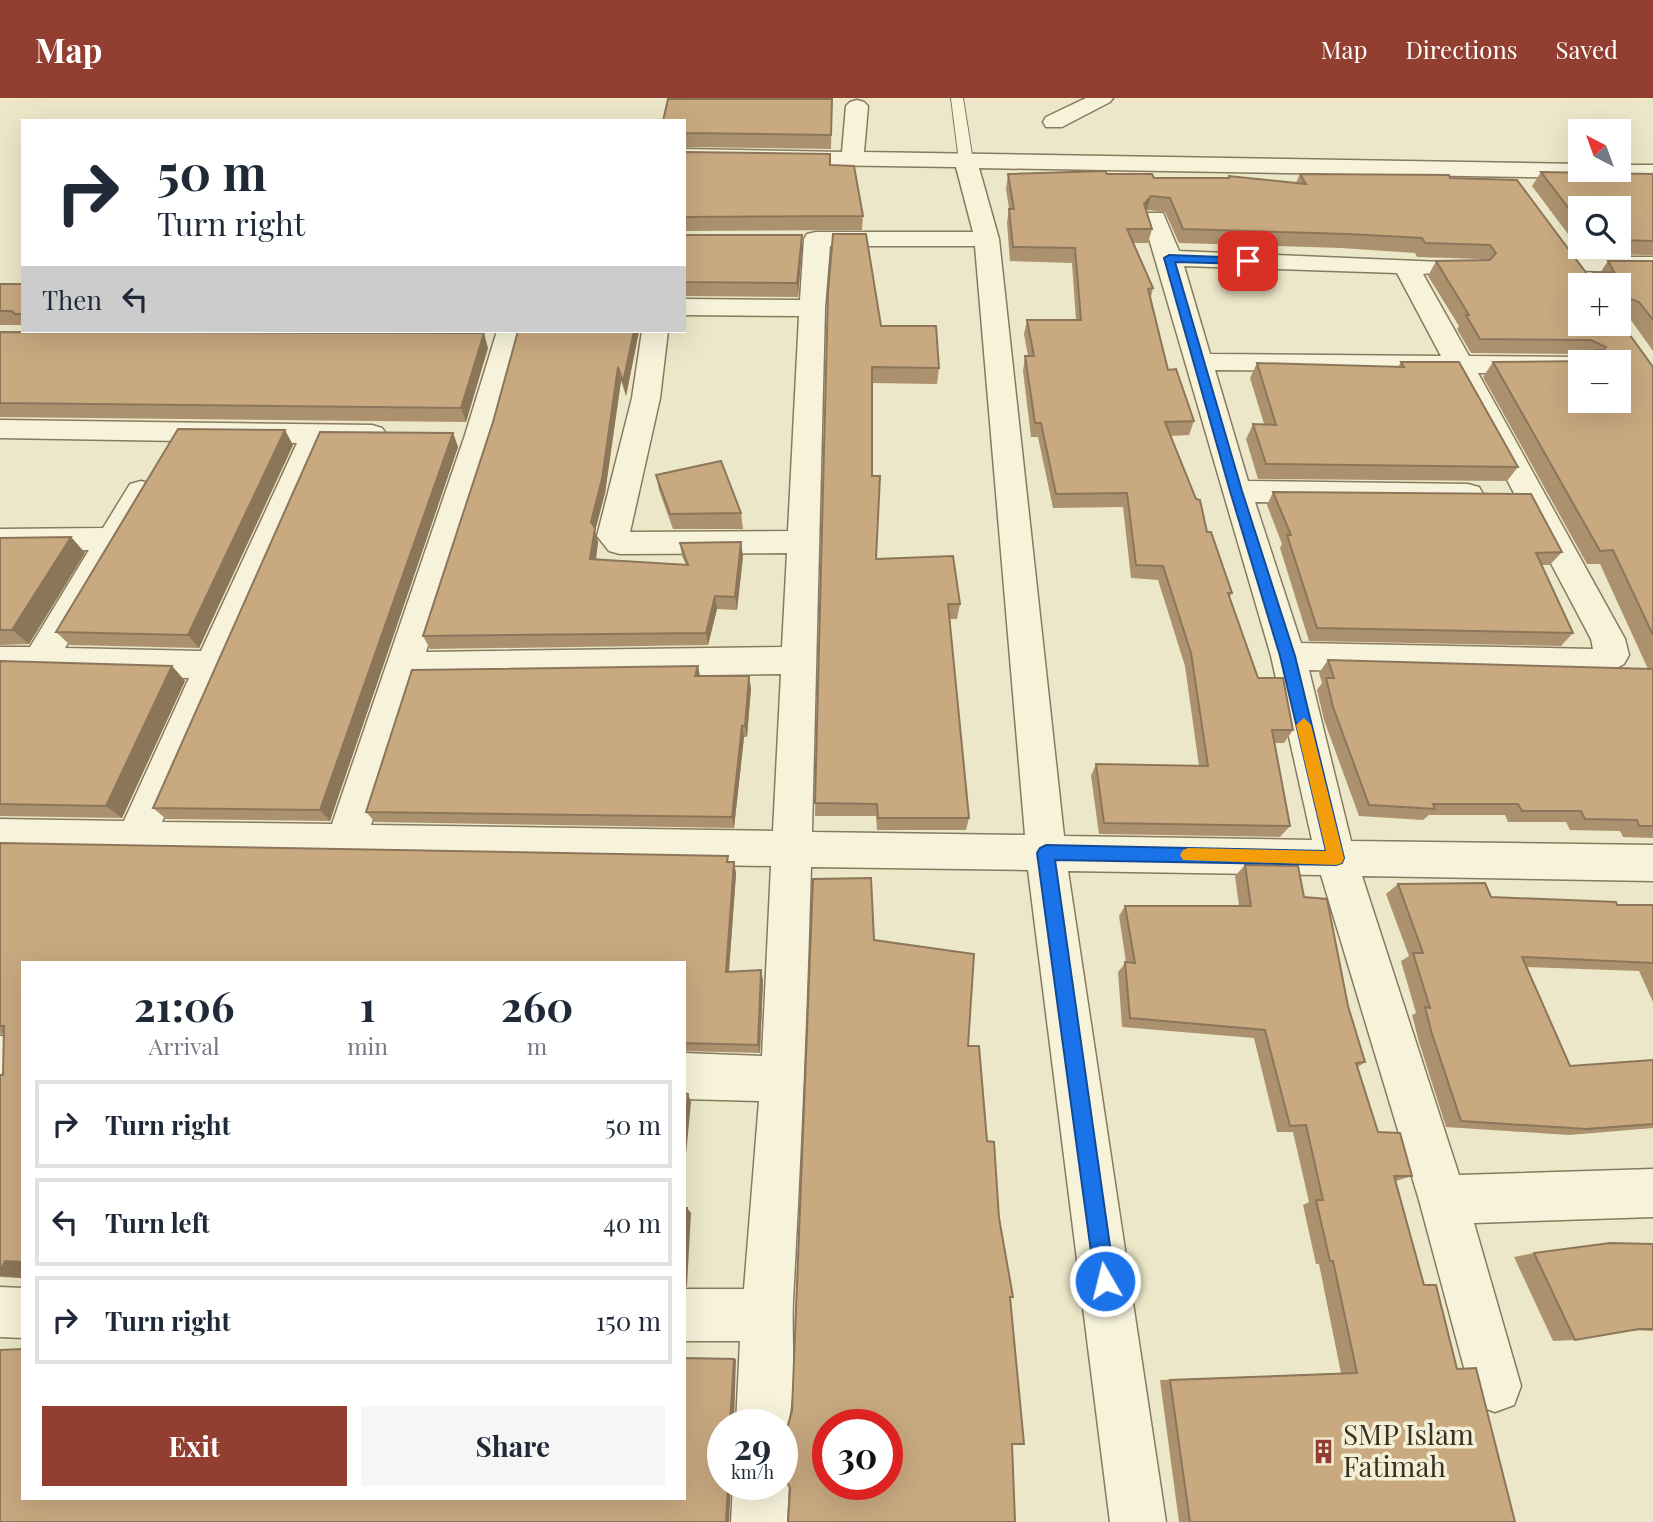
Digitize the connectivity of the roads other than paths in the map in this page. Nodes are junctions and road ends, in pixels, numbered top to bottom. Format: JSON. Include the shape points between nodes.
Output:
{"nodes":[{"id":1,"x":957,"y":98,"type":"edge"},
{"id":2,"x":1063,"y":98,"type":"edge"},
{"id":3,"x":1103,"y":98,"type":"edge"},
{"id":4,"x":857,"y":106,"type":"dead end"},
{"id":5,"x":686,"y":156,"type":"edge"},
{"id":6,"x":852,"y":159,"type":"junction"},
{"id":7,"x":967,"y":161,"type":"junction"},
{"id":8,"x":1507,"y":170,"type":"junction"},
{"id":9,"x":1653,"y":172,"type":"edge"},
{"id":10,"x":1521,"y":191,"type":"edge"},
{"id":11,"x":1155,"y":218,"type":"edge"},
{"id":12,"x":987,"y":239,"type":"junction"},
{"id":13,"x":1559,"y":244,"type":"edge"},
{"id":14,"x":1169,"y":258,"type":"junction"},
{"id":15,"x":1574,"y":265,"type":"junction"},
{"id":16,"x":1653,"y":265,"type":"edge"},
{"id":17,"x":1406,"y":267,"type":"junction"},
{"id":18,"x":1459,"y":267,"type":"edge"},
{"id":19,"x":1580,"y":273,"type":"edge"},
{"id":20,"x":686,"y":307,"type":"edge"},
{"id":21,"x":812,"y":308,"type":"junction"},
{"id":22,"x":655,"y":333,"type":"edge"},
{"id":23,"x":500,"y":335,"type":"edge"},
{"id":24,"x":1200,"y":362,"type":"junction"},
{"id":25,"x":1458,"y":365,"type":"junction"},
{"id":26,"x":1568,"y":365,"type":"edge"},
{"id":27,"x":0,"y":429,"type":"edge"},
{"id":28,"x":315,"y":435,"type":"junction"},
{"id":29,"x":397,"y":435,"type":"edge"},
{"id":30,"x":165,"y":452,"type":"junction"},
{"id":31,"x":1236,"y":491,"type":"junction"},
{"id":32,"x":1510,"y":494,"type":"junction"},
{"id":33,"x":112,"y":539,"type":"junction"},
{"id":34,"x":0,"y":540,"type":"edge"},
{"id":35,"x":802,"y":542,"type":"junction"},
{"id":36,"x":1287,"y":656,"type":"junction"},
{"id":37,"x":0,"y":660,"type":"edge"},
{"id":38,"x":798,"y":660,"type":"junction"},
{"id":39,"x":40,"y":661,"type":"junction"},
{"id":40,"x":212,"y":665,"type":"junction"},
{"id":41,"x":404,"y":666,"type":"junction"},
{"id":42,"x":0,"y":836,"type":"edge"},
{"id":43,"x":135,"y":839,"type":"junction"},
{"id":44,"x":346,"y":842,"type":"junction"},
{"id":45,"x":791,"y":847,"type":"junction"},
{"id":46,"x":1046,"y":853,"type":"junction"},
{"id":47,"x":1336,"y":858,"type":"junction"},
{"id":48,"x":1653,"y":863,"type":"edge"},
{"id":49,"x":0,"y":1058,"type":"edge"},
{"id":50,"x":21,"y":1059,"type":"edge"},
{"id":51,"x":686,"y":1076,"type":"edge"},
{"id":52,"x":783,"y":1079,"type":"junction"},
{"id":53,"x":1653,"y":1193,"type":"edge"},
{"id":54,"x":1443,"y":1200,"type":"junction"},
{"id":55,"x":0,"y":1312,"type":"edge"},
{"id":56,"x":21,"y":1312,"type":"edge"},
{"id":57,"x":686,"y":1315,"type":"edge"},
{"id":58,"x":767,"y":1315,"type":"junction"},
{"id":59,"x":1495,"y":1386,"type":"dead end"},
{"id":60,"x":764,"y":1409,"type":"edge"},
{"id":61,"x":760,"y":1500,"type":"edge"},
{"id":62,"x":759,"y":1522,"type":"edge"},
{"id":63,"x":1138,"y":1522,"type":"edge"}],
"edges":[{"from":1,"to":7,"type":"lane"},
{"from":2,"to":3,"type":"street","via":[[1048,115]]},
{"from":4,"to":6,"type":"street"},
{"from":5,"to":6,"type":"street"},
{"from":6,"to":7,"type":"street"},
{"from":7,"to":8,"type":"street"},
{"from":7,"to":12,"type":"street"},
{"from":8,"to":9,"type":"street"},
{"from":8,"to":10,"type":"street"},
{"from":11,"to":14,"type":"street"},
{"from":12,"to":21,"type":"street","via":[[805,239]]},
{"from":12,"to":46,"type":"street"},
{"from":13,"to":15,"type":"street"},
{"from":14,"to":17,"type":"street"},
{"from":14,"to":24,"type":"street"},
{"from":15,"to":16,"type":"street"},
{"from":15,"to":19,"type":"street"},
{"from":17,"to":18,"type":"street"},
{"from":17,"to":25,"type":"street"},
{"from":20,"to":21,"type":"street"},
{"from":21,"to":35,"type":"street"},
{"from":22,"to":35,"type":"street","via":[[646,398],[613,536],[616,543]]},
{"from":23,"to":41,"type":"street","via":[[466,435]]},
{"from":24,"to":25,"type":"street"},
{"from":24,"to":31,"type":"street"},
{"from":25,"to":26,"type":"street"},
{"from":25,"to":32,"type":"street"},
{"from":27,"to":30,"type":"street"},
{"from":28,"to":29,"type":"street"},
{"from":28,"to":30,"type":"street"},
{"from":28,"to":40,"type":"street"},
{"from":30,"to":33,"type":"street"},
{"from":31,"to":32,"type":"street"},
{"from":31,"to":36,"type":"street"},
{"from":32,"to":36,"type":"street","via":[[1608,639],[1612,655],[1600,663]]},
{"from":33,"to":34,"type":"street"},
{"from":33,"to":39,"type":"street"},
{"from":35,"to":38,"type":"street"},
{"from":36,"to":47,"type":"street"},
{"from":37,"to":39,"type":"street"},
{"from":38,"to":41,"type":"street"},
{"from":38,"to":45,"type":"street"},
{"from":39,"to":40,"type":"street"},
{"from":40,"to":43,"type":"street"},
{"from":41,"to":44,"type":"street"},
{"from":42,"to":43,"type":"street"},
{"from":43,"to":44,"type":"street"},
{"from":44,"to":45,"type":"street"},
{"from":45,"to":46,"type":"street"},
{"from":45,"to":52,"type":"street"},
{"from":46,"to":47,"type":"street"},
{"from":46,"to":63,"type":"street"},
{"from":47,"to":48,"type":"street"},
{"from":47,"to":54,"type":"street"},
{"from":49,"to":50,"type":"street"},
{"from":51,"to":52,"type":"street"},
{"from":52,"to":58,"type":"street"},
{"from":53,"to":54,"type":"street"},
{"from":54,"to":59,"type":"street"},
{"from":55,"to":56,"type":"street"},
{"from":57,"to":58,"type":"street"},
{"from":58,"to":60,"type":"street"},
{"from":61,"to":62,"type":"street"}]}
